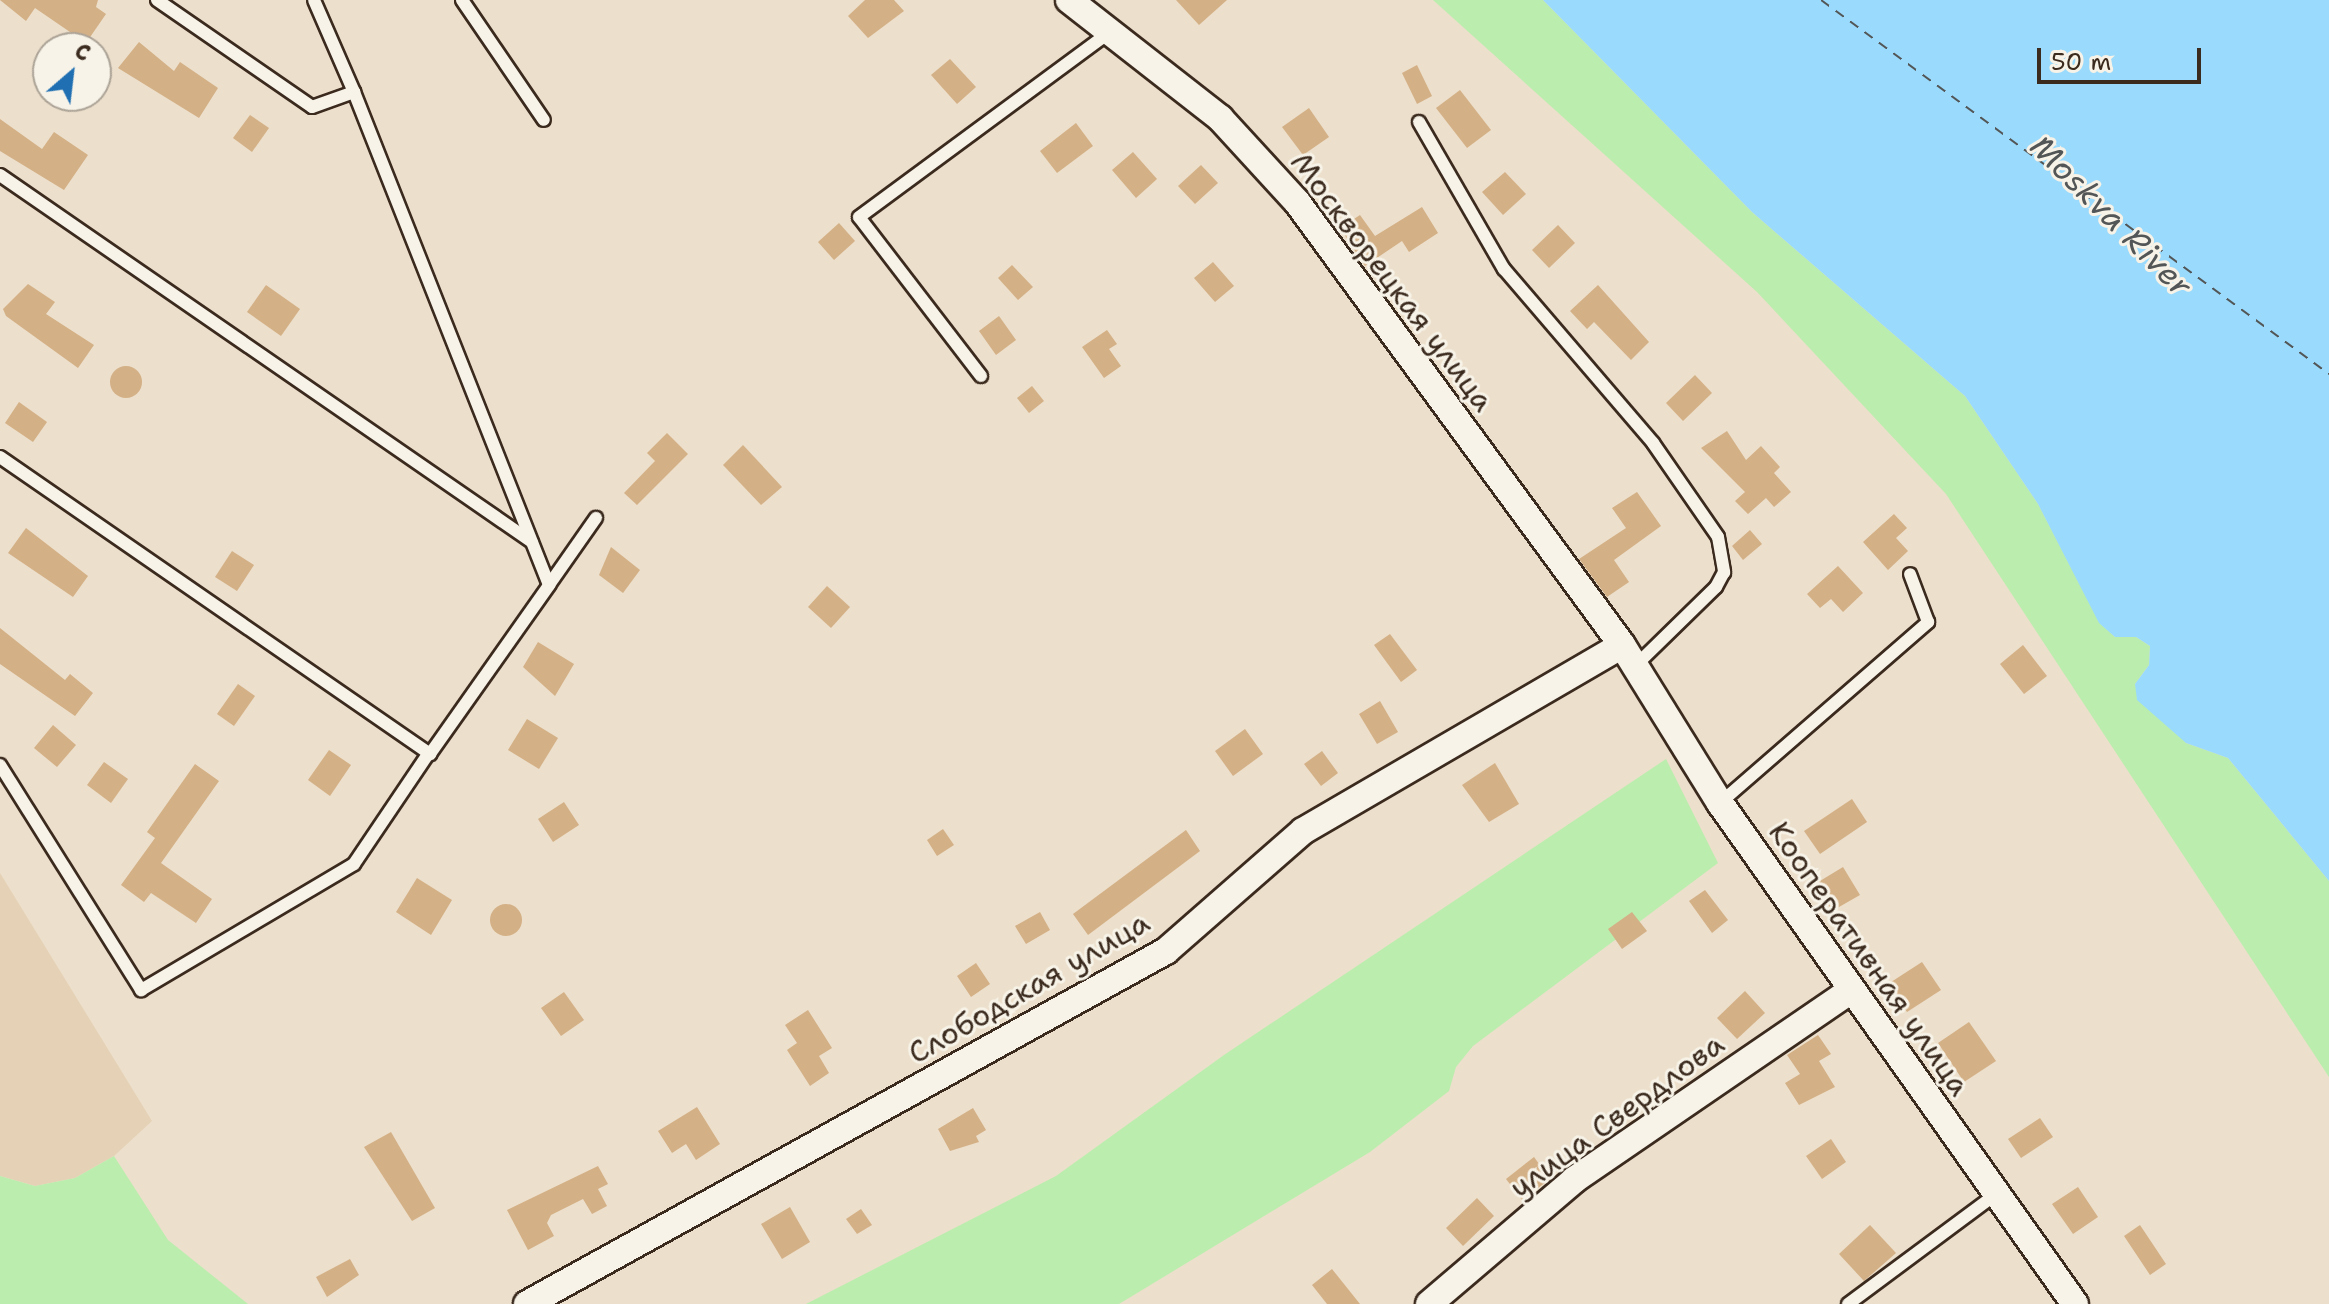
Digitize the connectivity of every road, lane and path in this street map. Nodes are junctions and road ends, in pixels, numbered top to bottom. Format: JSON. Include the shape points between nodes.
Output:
{"nodes":[{"id":1,"x":157,"y":0,"type":"edge"},
{"id":2,"x":314,"y":0,"type":"edge"},
{"id":3,"x":462,"y":0,"type":"edge"},
{"id":4,"x":1069,"y":0,"type":"edge"},
{"id":5,"x":1111,"y":31,"type":"junction"},
{"id":6,"x":354,"y":92,"type":"junction"},
{"id":7,"x":544,"y":120,"type":"dead end"},
{"id":8,"x":1419,"y":122,"type":"dead end"},
{"id":9,"x":0,"y":175,"type":"edge"},
{"id":10,"x":981,"y":376,"type":"dead end"},
{"id":11,"x":0,"y":457,"type":"edge"},
{"id":12,"x":596,"y":518,"type":"dead end"},
{"id":13,"x":532,"y":542,"type":"junction"},
{"id":14,"x":1910,"y":574,"type":"dead end"},
{"id":15,"x":549,"y":585,"type":"junction"},
{"id":16,"x":1629,"y":655,"type":"junction"},
{"id":17,"x":429,"y":753,"type":"junction"},
{"id":18,"x":0,"y":765,"type":"edge"},
{"id":19,"x":1720,"y":803,"type":"junction"},
{"id":20,"x":1850,"y":991,"type":"junction"},
{"id":21,"x":1996,"y":1194,"type":"junction"},
{"id":22,"x":527,"y":1304,"type":"edge"},
{"id":23,"x":1429,"y":1304,"type":"edge"},
{"id":24,"x":1848,"y":1304,"type":"edge"},
{"id":25,"x":2075,"y":1304,"type":"edge"}],
"edges":[{"from":1,"to":6,"type":"lane","via":[[312,107]]},
{"from":2,"to":6,"type":"lane"},
{"from":3,"to":7,"type":"lane"},
{"from":4,"to":5,"type":"street","name":"Москворецкая улица"},
{"from":5,"to":10,"type":"lane","via":[[859,217]]},
{"from":5,"to":16,"type":"street","name":"Москворецкая улица","via":[[1220,118],[1297,202]]},
{"from":6,"to":13,"type":"lane"},
{"from":8,"to":16,"type":"lane","via":[[1504,269],[1653,443],[1718,537],[1724,572],[1716,587]]},
{"from":9,"to":13,"type":"lane"},
{"from":11,"to":17,"type":"lane"},
{"from":12,"to":15,"type":"lane"},
{"from":13,"to":15,"type":"lane"},
{"from":14,"to":19,"type":"lane","via":[[1928,622]]},
{"from":15,"to":17,"type":"lane"},
{"from":16,"to":19,"type":"street","name":"Кооперативная улица"},
{"from":16,"to":22,"type":"street","name":"Слободская улица","via":[[1303,831],[1166,951]]},
{"from":17,"to":18,"type":"lane","via":[[354,864],[141,990]]},
{"from":19,"to":20,"type":"street","name":"Кооперативная улица"},
{"from":20,"to":21,"type":"street","name":"Кооперативная улица"},
{"from":20,"to":23,"type":"street","name":"улица Свердлова","via":[[1574,1180]]},
{"from":21,"to":24,"type":"lane"},
{"from":21,"to":25,"type":"street","name":"Кооперативная улица"}]}
